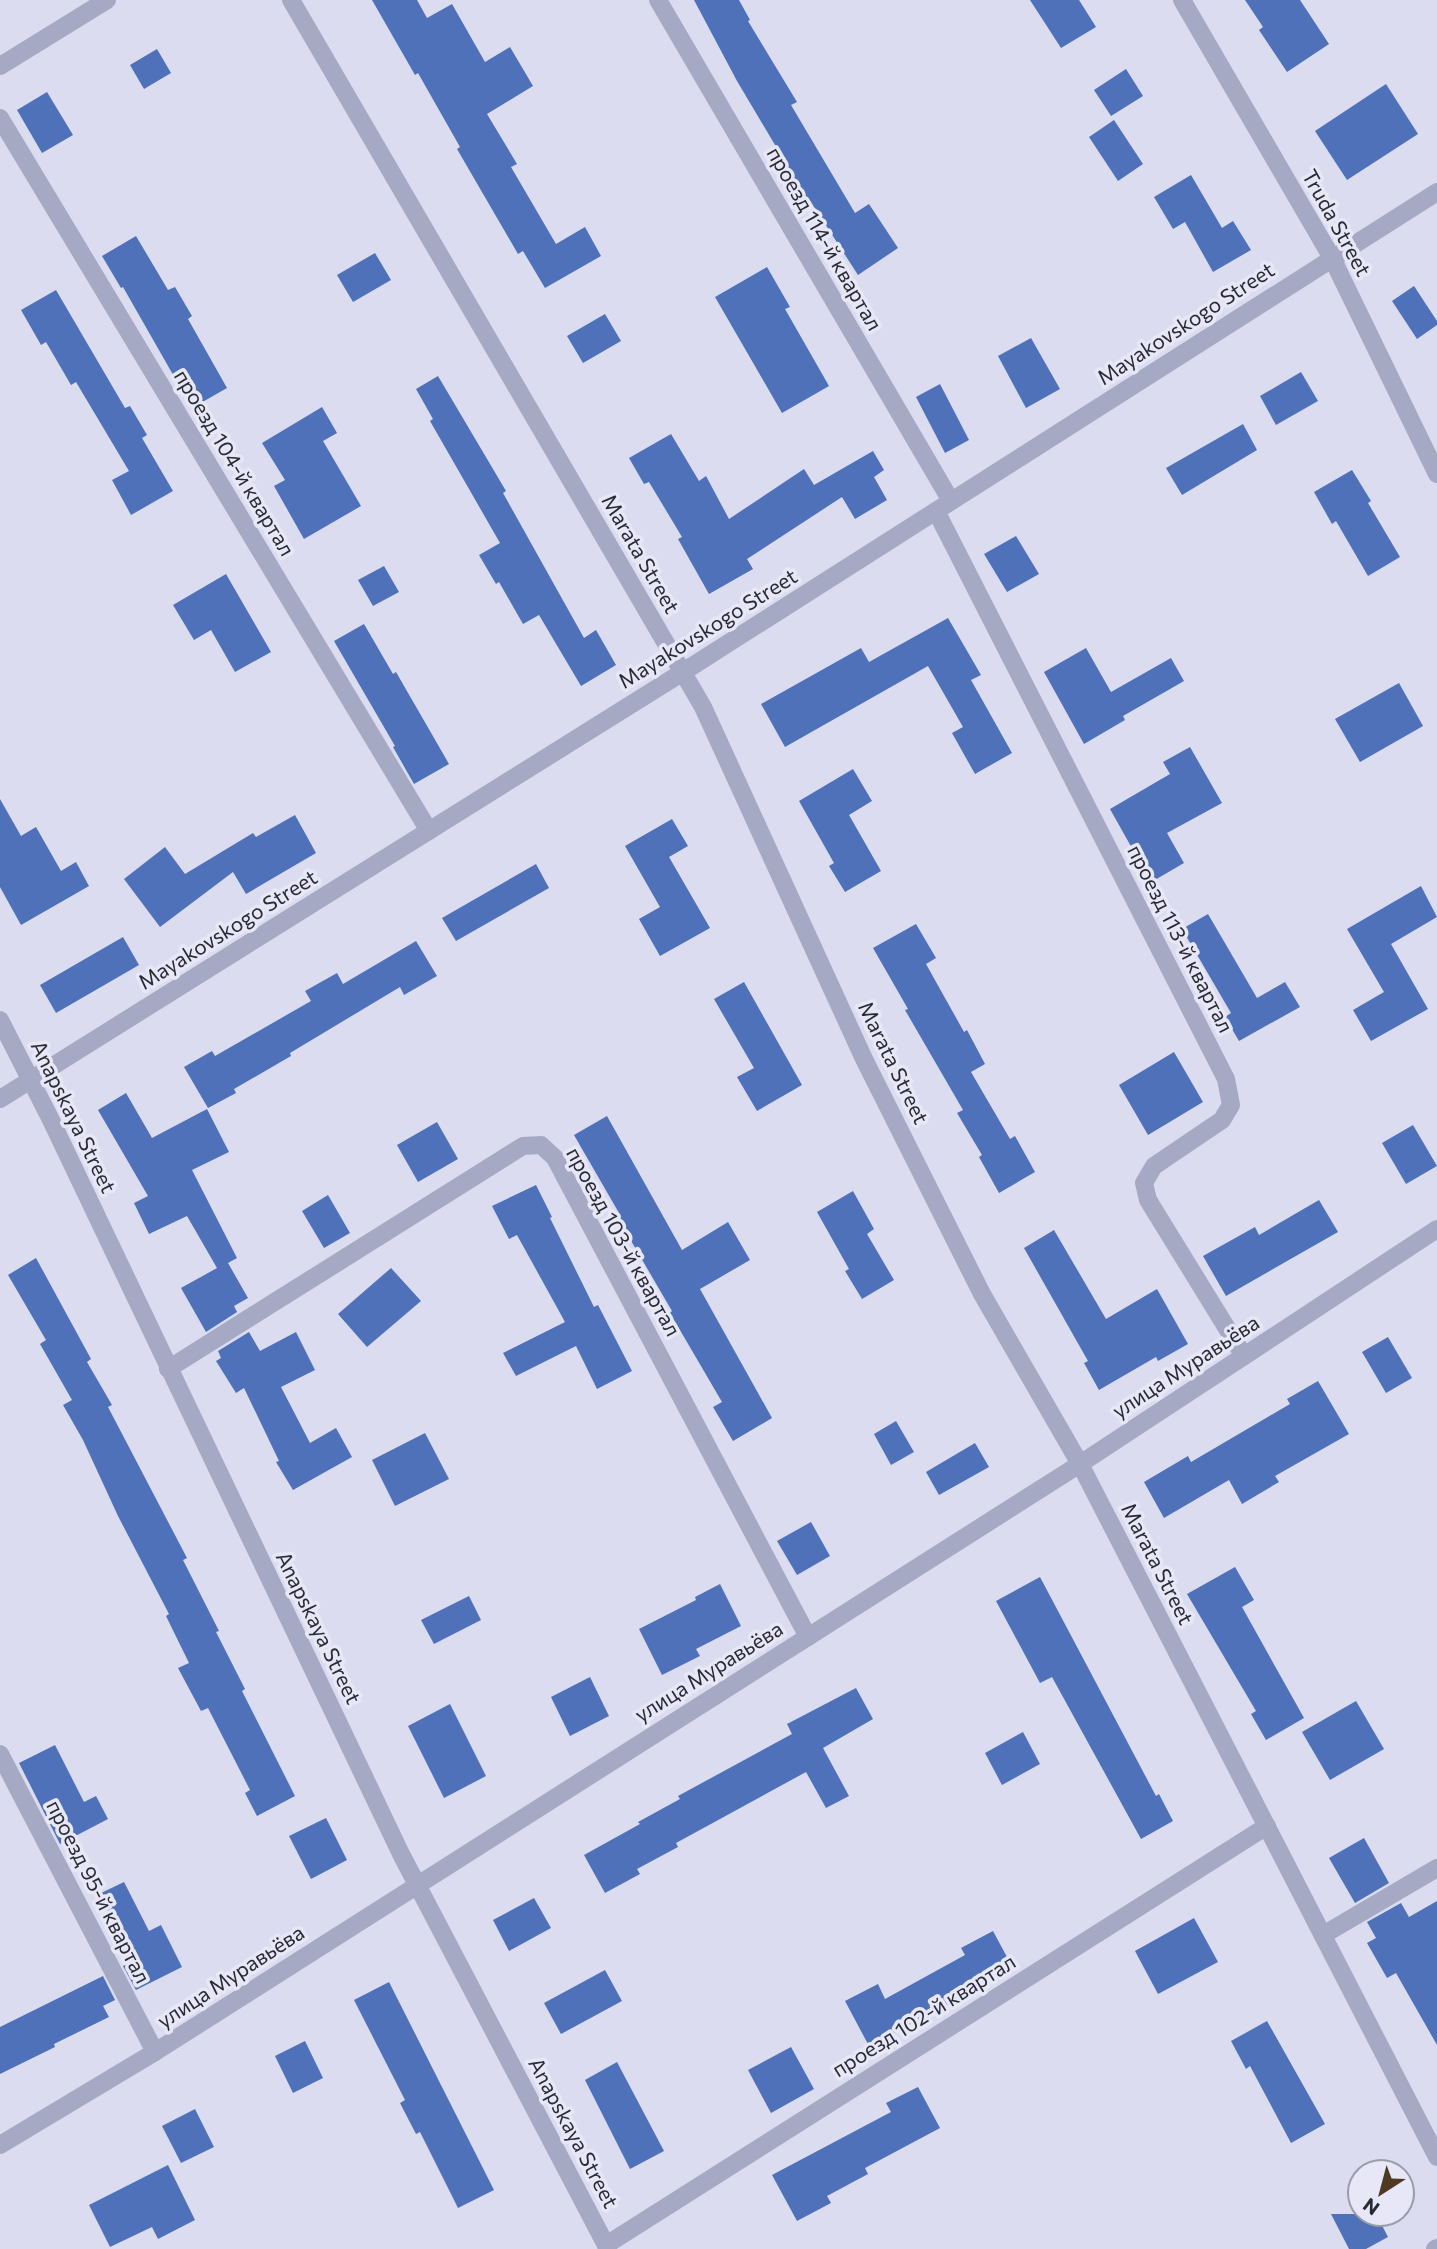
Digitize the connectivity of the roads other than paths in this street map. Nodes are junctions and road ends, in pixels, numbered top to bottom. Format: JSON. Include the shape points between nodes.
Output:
{"nodes":[{"id":1,"x":107,"y":0,"type":"edge"},
{"id":2,"x":291,"y":0,"type":"edge"},
{"id":3,"x":658,"y":0,"type":"edge"},
{"id":4,"x":1182,"y":0,"type":"edge"},
{"id":5,"x":0,"y":66,"type":"edge"},
{"id":6,"x":0,"y":118,"type":"edge"},
{"id":7,"x":1437,"y":192,"type":"edge"},
{"id":8,"x":1332,"y":258,"type":"junction"},
{"id":9,"x":1437,"y":474,"type":"edge"},
{"id":10,"x":951,"y":501,"type":"junction"},
{"id":11,"x":936,"y":511,"type":"junction"},
{"id":12,"x":683,"y":672,"type":"junction"},
{"id":13,"x":429,"y":831,"type":"junction"},
{"id":14,"x":0,"y":1020,"type":"edge"},
{"id":15,"x":31,"y":1079,"type":"junction"},
{"id":16,"x":0,"y":1099,"type":"edge"},
{"id":17,"x":1437,"y":1229,"type":"edge"},
{"id":18,"x":1244,"y":1356,"type":"junction"},
{"id":19,"x":168,"y":1369,"type":"junction"},
{"id":20,"x":1080,"y":1464,"type":"junction"},
{"id":21,"x":808,"y":1637,"type":"junction"},
{"id":22,"x":0,"y":1754,"type":"edge"},
{"id":23,"x":1267,"y":1826,"type":"junction"},
{"id":24,"x":1437,"y":1868,"type":"edge"},
{"id":25,"x":417,"y":1885,"type":"junction"},
{"id":26,"x":1323,"y":1935,"type":"junction"},
{"id":27,"x":155,"y":2052,"type":"junction"},
{"id":28,"x":0,"y":2144,"type":"edge"},
{"id":29,"x":1437,"y":2157,"type":"edge"},
{"id":30,"x":607,"y":2247,"type":"edge"}],
"edges":[{"from":1,"to":5,"type":"street"},
{"from":2,"to":12,"type":"street","name":"Marata Street"},
{"from":3,"to":10,"type":"street","name":"проезд 114-й квартал"},
{"from":4,"to":8,"type":"street","name":"Truda Street"},
{"from":6,"to":13,"type":"street","name":"проезд 104-й квартал"},
{"from":7,"to":8,"type":"street","name":"Mayakovskogo Street"},
{"from":8,"to":9,"type":"street","name":"Truda Street"},
{"from":8,"to":10,"type":"street","name":"Mayakovskogo Street"},
{"from":10,"to":11,"type":"street","name":"Mayakovskogo Street"},
{"from":11,"to":12,"type":"street","name":"Mayakovskogo Street"},
{"from":11,"to":18,"type":"street","name":"проезд 113-й квартал","via":[[1226,1079],[1231,1105],[1222,1120],[1154,1166],[1144,1183],[1148,1200]]},
{"from":12,"to":13,"type":"street","name":"Mayakovskogo Street"},
{"from":12,"to":20,"type":"street","name":"Marata Street","via":[[864,1059],[982,1294]]},
{"from":13,"to":15,"type":"street","name":"Mayakovskogo Street"},
{"from":14,"to":15,"type":"street","name":"Anapskaya Street"},
{"from":15,"to":16,"type":"street","name":"Mayakovskogo Street"},
{"from":15,"to":19,"type":"street","name":"Anapskaya Street"},
{"from":17,"to":18,"type":"street","name":"улица Муравьёва"},
{"from":18,"to":20,"type":"street","name":"улица Муравьёва"},
{"from":19,"to":21,"type":"street","name":"проезд 103-й квартал","via":[[523,1146],[541,1145],[555,1158]]},
{"from":19,"to":25,"type":"street","name":"Anapskaya Street"},
{"from":20,"to":21,"type":"street","name":"улица Муравьёва"},
{"from":20,"to":23,"type":"street","name":"Marata Street"},
{"from":21,"to":25,"type":"street","name":"улица Муравьёва"},
{"from":22,"to":27,"type":"street","name":"проезд 95-й квартал"},
{"from":23,"to":26,"type":"street","name":"Marata Street"},
{"from":23,"to":30,"type":"street","name":"проезд 102-й квартал"},
{"from":24,"to":26,"type":"street"},
{"from":25,"to":27,"type":"street","name":"улица Муравьёва"},
{"from":25,"to":30,"type":"street","name":"Anapskaya Street"},
{"from":26,"to":29,"type":"street","name":"Marata Street"},
{"from":27,"to":28,"type":"street","name":"улица Муравьёва"}]}
